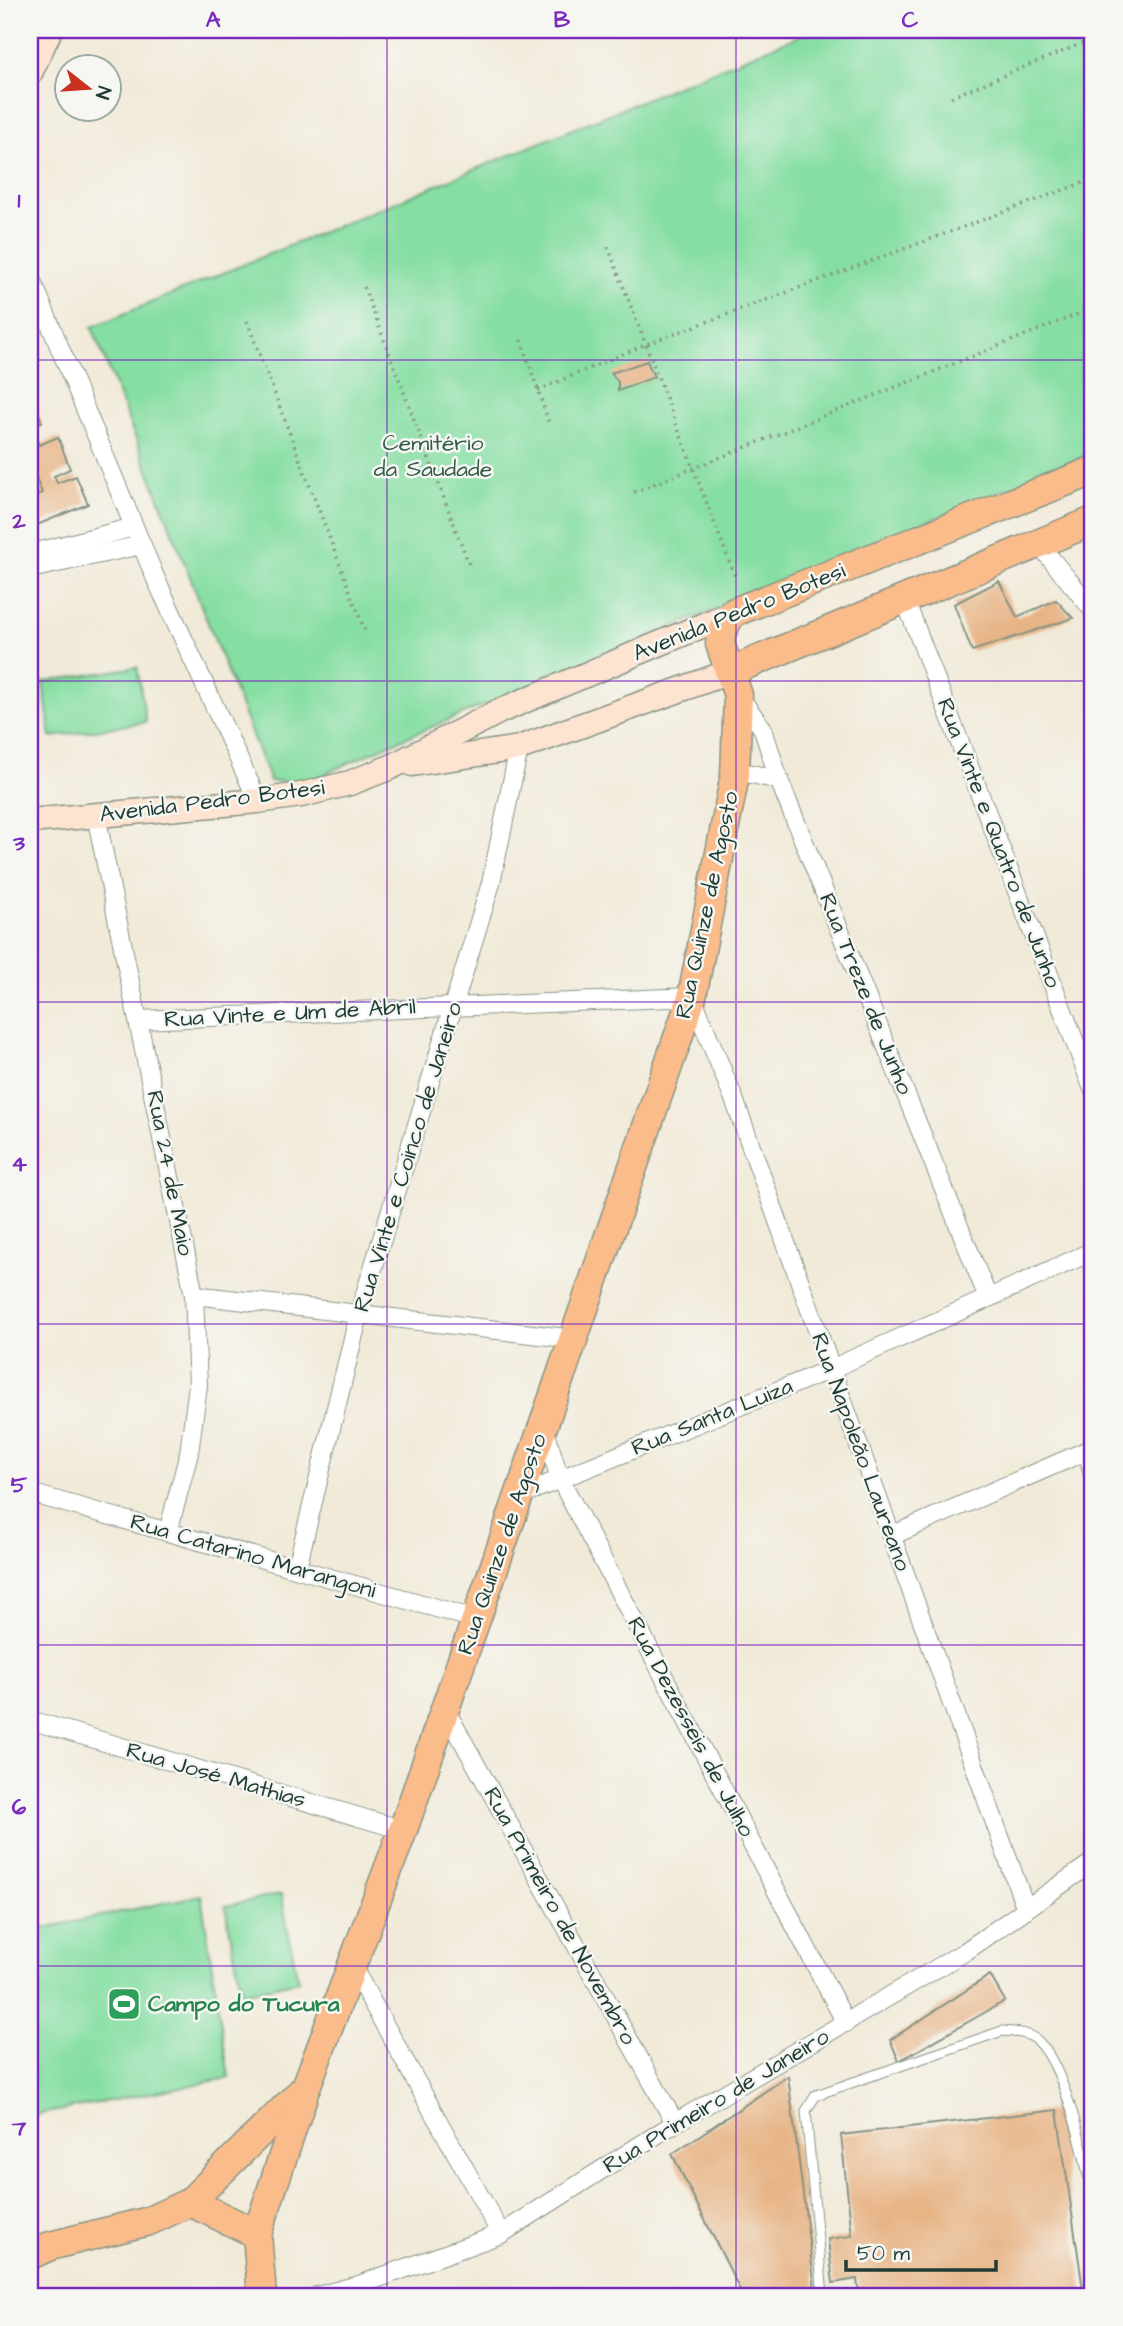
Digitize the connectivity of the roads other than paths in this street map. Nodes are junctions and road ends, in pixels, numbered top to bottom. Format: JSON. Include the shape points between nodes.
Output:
{"nodes":[{"id":1,"x":50,"y":30,"type":"edge"},
{"id":2,"x":30,"y":73,"type":"edge"},
{"id":3,"x":30,"y":276,"type":"edge"},
{"id":4,"x":33,"y":293,"type":"edge"},
{"id":5,"x":1093,"y":471,"type":"edge"},
{"id":6,"x":997,"y":511,"type":"junction"},
{"id":7,"x":1093,"y":521,"type":"edge"},
{"id":8,"x":134,"y":527,"type":"junction"},
{"id":9,"x":1037,"y":542,"type":"junction"},
{"id":10,"x":142,"y":545,"type":"junction"},
{"id":11,"x":30,"y":554,"type":"edge"},
{"id":12,"x":30,"y":569,"type":"edge"},
{"id":13,"x":904,"y":597,"type":"junction"},
{"id":14,"x":1093,"y":610,"type":"edge"},
{"id":15,"x":732,"y":613,"type":"junction"},
{"id":16,"x":734,"y":683,"type":"junction"},
{"id":17,"x":519,"y":748,"type":"junction"},
{"id":18,"x":391,"y":767,"type":"junction"},
{"id":19,"x":734,"y":775,"type":"junction"},
{"id":20,"x":779,"y":780,"type":"junction"},
{"id":21,"x":258,"y":801,"type":"junction"},
{"id":22,"x":96,"y":815,"type":"junction"},
{"id":23,"x":30,"y":821,"type":"edge"},
{"id":24,"x":692,"y":997,"type":"junction"},
{"id":25,"x":455,"y":1005,"type":"junction"},
{"id":26,"x":140,"y":1020,"type":"junction"},
{"id":27,"x":1093,"y":1089,"type":"edge"},
{"id":28,"x":1093,"y":1251,"type":"edge"},
{"id":29,"x":194,"y":1295,"type":"junction"},
{"id":30,"x":988,"y":1298,"type":"junction"},
{"id":31,"x":359,"y":1314,"type":"junction"},
{"id":32,"x":575,"y":1339,"type":"junction"},
{"id":33,"x":831,"y":1369,"type":"junction"},
{"id":34,"x":544,"y":1427,"type":"junction"},
{"id":35,"x":1090,"y":1449,"type":"edge"},
{"id":36,"x":1093,"y":1475,"type":"edge"},
{"id":37,"x":560,"y":1479,"type":"junction"},
{"id":38,"x":30,"y":1493,"type":"edge"},
{"id":39,"x":521,"y":1495,"type":"junction"},
{"id":40,"x":168,"y":1532,"type":"junction"},
{"id":41,"x":891,"y":1536,"type":"junction"},
{"id":42,"x":297,"y":1567,"type":"junction"},
{"id":43,"x":475,"y":1619,"type":"junction"},
{"id":44,"x":445,"y":1709,"type":"junction"},
{"id":45,"x":30,"y":1720,"type":"edge"},
{"id":46,"x":403,"y":1830,"type":"junction"},
{"id":47,"x":1093,"y":1862,"type":"edge"},
{"id":48,"x":1026,"y":1909,"type":"junction"},
{"id":49,"x":353,"y":1968,"type":"junction"},
{"id":50,"x":846,"y":2023,"type":"junction"},
{"id":51,"x":306,"y":2087,"type":"junction"},
{"id":52,"x":675,"y":2123,"type":"junction"},
{"id":53,"x":1093,"y":2198,"type":"edge"},
{"id":54,"x":190,"y":2202,"type":"junction"},
{"id":55,"x":257,"y":2234,"type":"junction"},
{"id":56,"x":501,"y":2234,"type":"junction"},
{"id":57,"x":30,"y":2255,"type":"edge"},
{"id":58,"x":262,"y":2296,"type":"edge"},
{"id":59,"x":317,"y":2296,"type":"edge"},
{"id":60,"x":823,"y":2296,"type":"edge"}],
"edges":[{"from":1,"to":2,"type":"main road"},
{"from":3,"to":4,"type":"street"},
{"from":4,"to":8,"type":"street","via":[[106,453]]},
{"from":5,"to":6,"type":"main road","name":"Avenida Pedro Botesi"},
{"from":6,"to":9,"type":"main road"},
{"from":6,"to":15,"type":"main road","name":"Avenida Pedro Botesi"},
{"from":7,"to":9,"type":"main road","name":"Avenida Pedro Botesi"},
{"from":8,"to":10,"type":"street"},
{"from":8,"to":11,"type":"street"},
{"from":9,"to":13,"type":"main road","name":"Avenida Pedro Botesi"},
{"from":9,"to":14,"type":"street"},
{"from":10,"to":12,"type":"street"},
{"from":10,"to":21,"type":"street"},
{"from":13,"to":16,"type":"main road","name":"Avenida Pedro Botesi"},
{"from":13,"to":27,"type":"street","name":"Rua Vinte e Quatro de Junho"},
{"from":15,"to":16,"type":"main road","name":"Rua Quinze de Agosto","via":[[720,644]]},
{"from":15,"to":18,"type":"main road","name":"Avenida Pedro Botesi","via":[[500,712]]},
{"from":16,"to":17,"type":"main road","name":"Avenida Pedro Botesi"},
{"from":16,"to":19,"type":"main road","name":"Rua Quinze de Agosto"},
{"from":16,"to":20,"type":"street","name":"Rua Treze de Junho","via":[[764,729]]},
{"from":17,"to":18,"type":"main road","name":"Avenida Pedro Botesi"},
{"from":17,"to":25,"type":"street","name":"Rua Vinte e Coinco de Janeiro","via":[[491,883]]},
{"from":18,"to":21,"type":"main road","name":"Avenida Pedro Botesi","via":[[351,783]]},
{"from":19,"to":20,"type":"street"},
{"from":19,"to":24,"type":"main road","name":"Rua Quinze de Agosto"},
{"from":20,"to":30,"type":"street","name":"Rua Treze de Junho"},
{"from":21,"to":22,"type":"main road","name":"Avenida Pedro Botesi"},
{"from":22,"to":23,"type":"main road","name":"Avenida Pedro Botesi"},
{"from":22,"to":26,"type":"street","name":"Rua 24 de Maio"},
{"from":24,"to":25,"type":"street","name":"Rua Vinte e Um de Abril"},
{"from":24,"to":32,"type":"main road","name":"Rua Quinze de Agosto"},
{"from":24,"to":33,"type":"street","name":"Rua Napoleão Laureano","via":[[734,1099]]},
{"from":25,"to":26,"type":"street","name":"Rua Vinte e Um de Abril"},
{"from":25,"to":31,"type":"street","name":"Rua Vinte e Coinco de Janeiro"},
{"from":26,"to":29,"type":"street","name":"Rua 24 de Maio"},
{"from":28,"to":30,"type":"street","name":"Rua Santa Luiza"},
{"from":29,"to":31,"type":"street"},
{"from":29,"to":40,"type":"street","name":"Rua 24 de Maio","via":[[198,1385],[189,1453]]},
{"from":30,"to":33,"type":"street","name":"Rua Santa Luiza"},
{"from":31,"to":32,"type":"street"},
{"from":31,"to":42,"type":"street","name":"Rua Vinte e Coinco de Janeiro"},
{"from":32,"to":34,"type":"main road","name":"Rua Quinze de Agosto"},
{"from":33,"to":37,"type":"street","name":"Rua Santa Luiza"},
{"from":33,"to":41,"type":"street","name":"Rua Napoleão Laureano"},
{"from":34,"to":37,"type":"street","name":"Rua Dezesseis de Julho"},
{"from":34,"to":39,"type":"main road","name":"Rua Quinze de Agosto"},
{"from":35,"to":36,"type":"street"},
{"from":35,"to":41,"type":"street"},
{"from":37,"to":39,"type":"street","name":"Rua Santa Luiza"},
{"from":37,"to":50,"type":"street","name":"Rua Dezesseis de Julho"},
{"from":38,"to":40,"type":"street","name":"Rua Catarino Marangoni"},
{"from":39,"to":43,"type":"main road","name":"Rua Quinze de Agosto"},
{"from":40,"to":42,"type":"street","name":"Rua Catarino Marangoni"},
{"from":41,"to":48,"type":"street","name":"Rua Napoleão Laureano"},
{"from":42,"to":43,"type":"street","name":"Rua Catarino Marangoni"},
{"from":43,"to":44,"type":"main road","name":"Rua Quinze de Agosto"},
{"from":44,"to":46,"type":"main road","name":"Rua Quinze de Agosto"},
{"from":44,"to":52,"type":"street","name":"Rua Primeiro de Novembro"},
{"from":45,"to":46,"type":"street","name":"Rua José Mathias"},
{"from":46,"to":49,"type":"main road","name":"Rua Quinze de Agosto"},
{"from":47,"to":48,"type":"street","name":"Rua Primeiro de Janeiro"},
{"from":48,"to":50,"type":"street","name":"Rua Primeiro de Janeiro"},
{"from":49,"to":51,"type":"main road","name":"Rua Quinze de Agosto"},
{"from":49,"to":56,"type":"street"},
{"from":50,"to":52,"type":"street","name":"Rua Primeiro de Janeiro"},
{"from":51,"to":54,"type":"main road","name":"Rua Quinze de Agosto"},
{"from":51,"to":55,"type":"main road"},
{"from":52,"to":56,"type":"street","name":"Rua Primeiro de Janeiro"},
{"from":53,"to":60,"type":"lane","via":[[1080,2137],[1050,2055],[1036,2039],[1021,2032],[1002,2031],[816,2095],[806,2112]]},
{"from":54,"to":55,"type":"main road"},
{"from":54,"to":57,"type":"main road","name":"Rua Quinze de Agosto","via":[[149,2221]]},
{"from":55,"to":58,"type":"main road"},
{"from":56,"to":59,"type":"street","name":"Rua Primeiro de Janeiro"}]}
